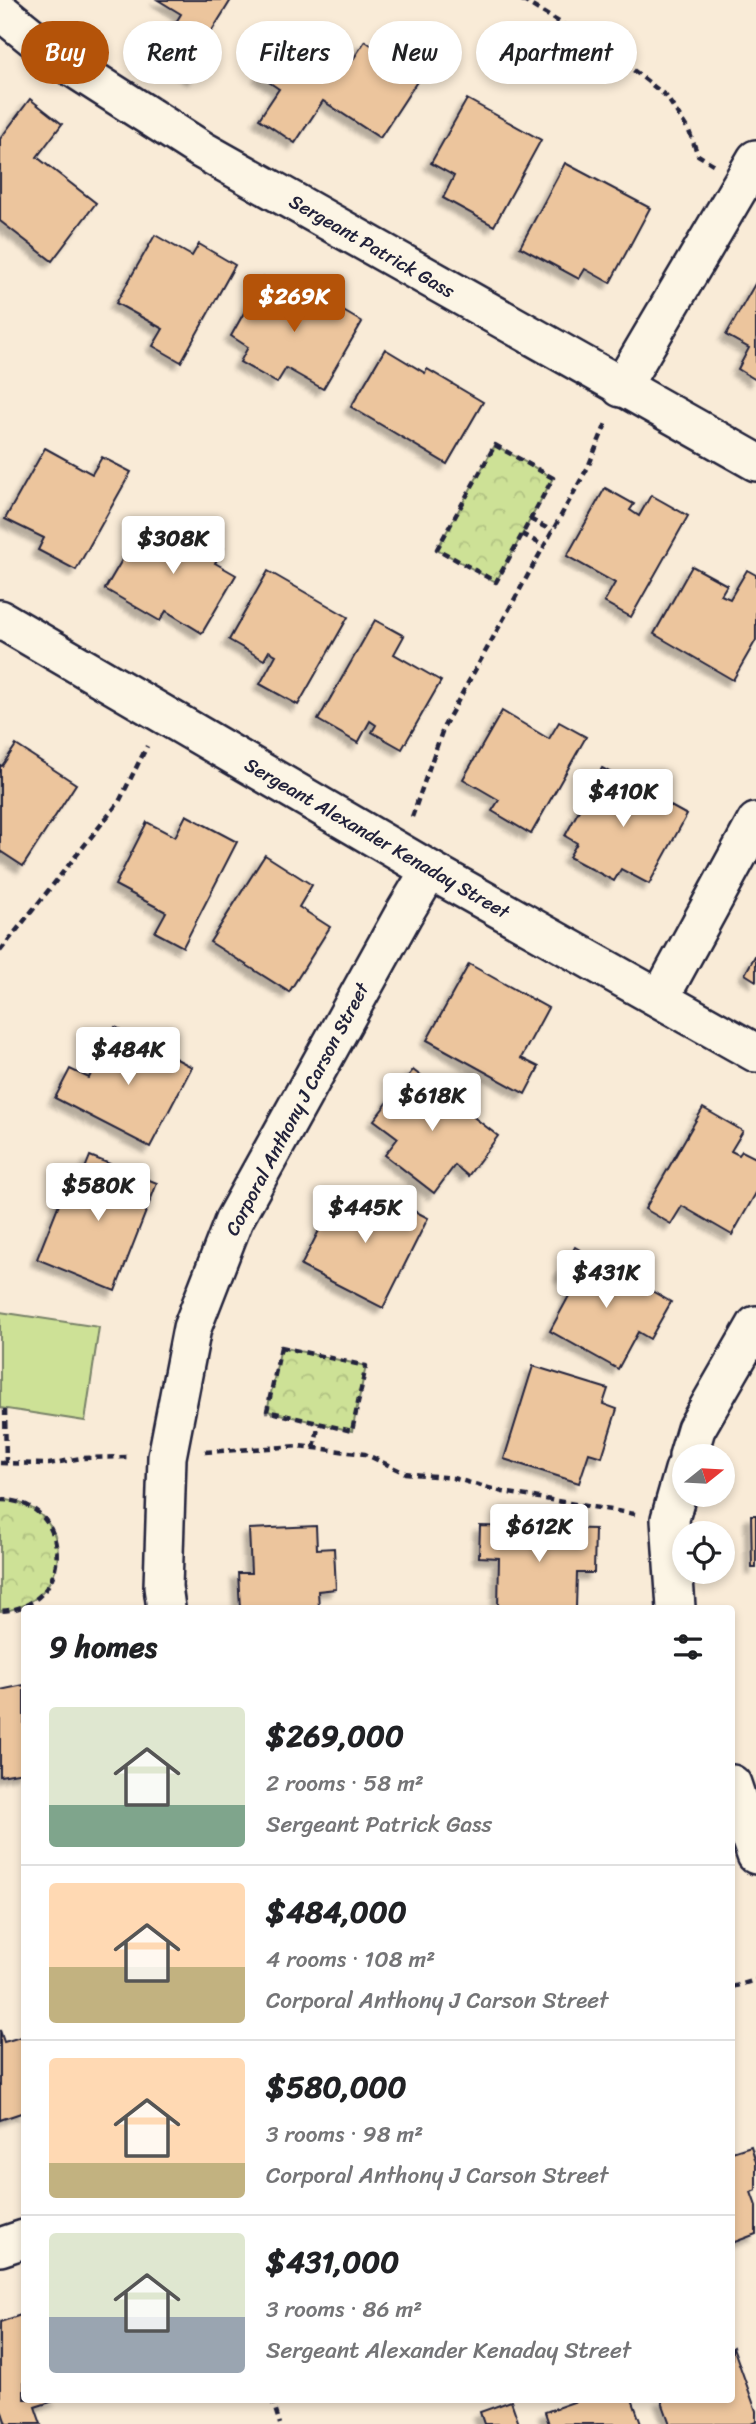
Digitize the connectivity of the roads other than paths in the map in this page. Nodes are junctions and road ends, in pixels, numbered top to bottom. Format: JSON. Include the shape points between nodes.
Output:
{"nodes":[{"id":1,"x":0,"y":11,"type":"edge"},
{"id":2,"x":749,"y":170,"type":"edge"},
{"id":3,"x":621,"y":387,"type":"junction"},
{"id":4,"x":756,"y":462,"type":"edge"},
{"id":5,"x":0,"y":619,"type":"edge"},
{"id":6,"x":756,"y":822,"type":"edge"},
{"id":7,"x":430,"y":870,"type":"junction"},
{"id":8,"x":660,"y":998,"type":"junction"},
{"id":9,"x":756,"y":1053,"type":"edge"},
{"id":10,"x":756,"y":1325,"type":"edge"},
{"id":11,"x":692,"y":1444,"type":"edge"},
{"id":12,"x":674,"y":1507,"type":"edge"},
{"id":13,"x":166,"y":1605,"type":"edge"},
{"id":14,"x":675,"y":1605,"type":"edge"},
{"id":15,"x":735,"y":1793,"type":"edge"},
{"id":16,"x":756,"y":1856,"type":"edge"},
{"id":17,"x":21,"y":2240,"type":"edge"},
{"id":18,"x":0,"y":2247,"type":"edge"}],
"edges":[{"from":1,"to":3,"type":"street","name":"Sergeant Patrick Gass","via":[[58,58],[202,150]]},
{"from":2,"to":3,"type":"street"},
{"from":3,"to":4,"type":"street","name":"Sergeant Patrick Gass"},
{"from":5,"to":7,"type":"street","name":"Sergeant Alexander Kenaday Street"},
{"from":6,"to":8,"type":"street"},
{"from":7,"to":8,"type":"street","name":"Sergeant Alexander Kenaday Street"},
{"from":7,"to":13,"type":"street","name":"Corporal Anthony J Carson Street","via":[[234,1220],[192,1328],[167,1457]]},
{"from":8,"to":9,"type":"street","name":"Sergeant Alexander Kenaday Street"},
{"from":10,"to":11,"type":"street"},
{"from":12,"to":14,"type":"street","via":[[670,1520]]},
{"from":15,"to":16,"type":"street"},
{"from":17,"to":18,"type":"street"}]}
